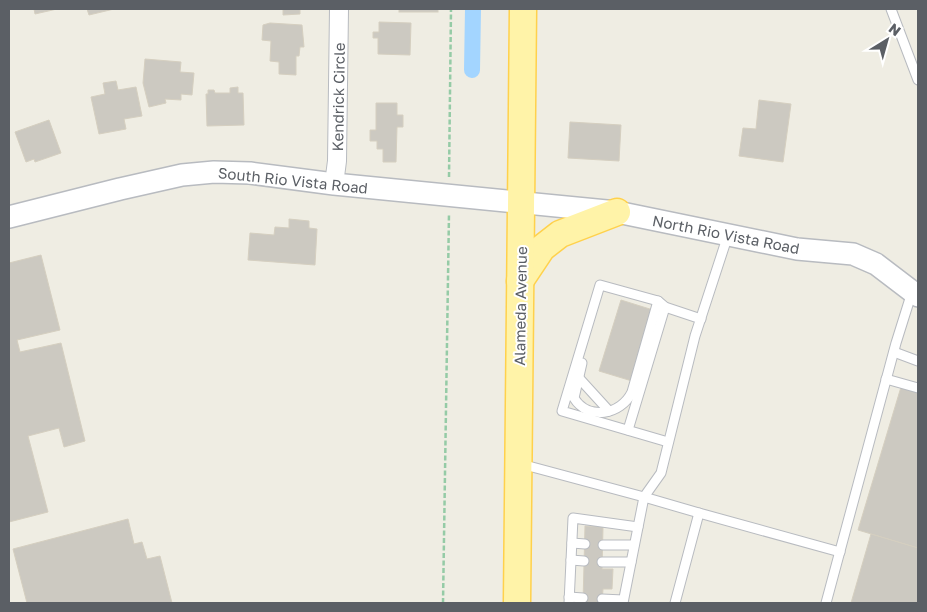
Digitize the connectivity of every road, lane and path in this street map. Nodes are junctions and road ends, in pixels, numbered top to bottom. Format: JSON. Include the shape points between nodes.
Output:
{"nodes":[{"id":1,"x":338,"y":9,"type":"edge"},
{"id":2,"x":451,"y":9,"type":"edge"},
{"id":3,"x":523,"y":9,"type":"edge"},
{"id":4,"x":891,"y":9,"type":"edge"},
{"id":5,"x":918,"y":80,"type":"edge"},
{"id":6,"x":334,"y":184,"type":"junction"},
{"id":7,"x":453,"y":197,"type":"junction"},
{"id":8,"x":521,"y":204,"type":"junction"},
{"id":9,"x":617,"y":212,"type":"junction"},
{"id":10,"x":9,"y":218,"type":"edge"},
{"id":11,"x":728,"y":235,"type":"junction"},
{"id":12,"x":520,"y":281,"type":"junction"},
{"id":13,"x":915,"y":294,"type":"edge"},
{"id":14,"x":658,"y":300,"type":"junction"},
{"id":15,"x":665,"y":307,"type":"junction"},
{"id":16,"x":701,"y":318,"type":"junction"},
{"id":17,"x":894,"y":352,"type":"junction"},
{"id":18,"x":579,"y":353,"type":"junction"},
{"id":19,"x":918,"y":361,"type":"edge"},
{"id":20,"x":578,"y":376,"type":"junction"},
{"id":21,"x":886,"y":380,"type":"junction"},
{"id":22,"x":918,"y":388,"type":"edge"},
{"id":23,"x":609,"y":411,"type":"junction"},
{"id":24,"x":628,"y":430,"type":"junction"},
{"id":25,"x":668,"y":442,"type":"junction"},
{"id":26,"x":518,"y":464,"type":"junction"},
{"id":27,"x":644,"y":497,"type":"junction"},
{"id":28,"x":699,"y":513,"type":"junction"},
{"id":29,"x":638,"y":527,"type":"junction"},
{"id":30,"x":572,"y":543,"type":"junction"},
{"id":31,"x":585,"y":544,"type":"dead end"},
{"id":32,"x":603,"y":545,"type":"dead end"},
{"id":33,"x":634,"y":546,"type":"junction"},
{"id":34,"x":840,"y":552,"type":"junction"},
{"id":35,"x":571,"y":560,"type":"junction"},
{"id":36,"x":584,"y":561,"type":"dead end"},
{"id":37,"x":602,"y":562,"type":"dead end"},
{"id":38,"x":631,"y":562,"type":"junction"},
{"id":39,"x":583,"y":598,"type":"dead end"},
{"id":40,"x":602,"y":599,"type":"dead end"},
{"id":41,"x":569,"y":600,"type":"edge"},
{"id":42,"x":623,"y":602,"type":"edge"},
{"id":43,"x":443,"y":603,"type":"edge"},
{"id":44,"x":517,"y":603,"type":"edge"},
{"id":45,"x":675,"y":603,"type":"edge"},
{"id":46,"x":826,"y":603,"type":"edge"}],
"edges":[{"from":1,"to":6,"type":"street","name":"Kendrick Circle"},
{"from":2,"to":7,"type":"path"},
{"from":3,"to":8,"type":"main road","name":"Alameda Avenue"},
{"from":4,"to":5,"type":"lane"},
{"from":6,"to":7,"type":"street","name":"South Rio Vista Road"},
{"from":6,"to":10,"type":"street","name":"South Rio Vista Road","via":[[250,173],[201,173],[141,184]]},
{"from":7,"to":8,"type":"street","name":"South Rio Vista Road"},
{"from":7,"to":43,"type":"path"},
{"from":8,"to":9,"type":"street","name":"North Rio Vista Road"},
{"from":8,"to":12,"type":"main road","name":"Alameda Avenue"},
{"from":9,"to":11,"type":"street","name":"North Rio Vista Road"},
{"from":9,"to":12,"type":"main road","via":[[560,234],[542,248]]},
{"from":11,"to":13,"type":"street","name":"North Rio Vista Road","via":[[797,249],[853,254],[876,264]]},
{"from":11,"to":16,"type":"lane"},
{"from":12,"to":26,"type":"main road","name":"Alameda Avenue"},
{"from":13,"to":17,"type":"lane"},
{"from":14,"to":15,"type":"lane"},
{"from":14,"to":18,"type":"lane","via":[[600,284]]},
{"from":14,"to":23,"type":"lane","via":[[632,392],[621,407]]},
{"from":15,"to":16,"type":"lane"},
{"from":15,"to":24,"type":"lane"},
{"from":16,"to":25,"type":"lane"},
{"from":17,"to":19,"type":"lane"},
{"from":17,"to":21,"type":"lane"},
{"from":18,"to":20,"type":"lane","via":[[582,363]]},
{"from":18,"to":24,"type":"lane","via":[[562,411]]},
{"from":20,"to":23,"type":"lane"},
{"from":20,"to":23,"type":"lane","via":[[574,398],[579,406],[593,412]]},
{"from":21,"to":22,"type":"lane"},
{"from":21,"to":34,"type":"lane"},
{"from":24,"to":25,"type":"lane"},
{"from":25,"to":27,"type":"lane","via":[[660,473]]},
{"from":26,"to":27,"type":"lane"},
{"from":26,"to":44,"type":"main road","name":"Alameda Avenue"},
{"from":27,"to":28,"type":"lane"},
{"from":27,"to":29,"type":"lane"},
{"from":28,"to":34,"type":"lane"},
{"from":28,"to":45,"type":"lane"},
{"from":29,"to":30,"type":"lane","via":[[573,518]]},
{"from":29,"to":33,"type":"lane"},
{"from":30,"to":31,"type":"lane"},
{"from":30,"to":35,"type":"lane"},
{"from":32,"to":33,"type":"lane"},
{"from":33,"to":38,"type":"lane"},
{"from":34,"to":46,"type":"lane"},
{"from":35,"to":36,"type":"lane"},
{"from":35,"to":41,"type":"lane"},
{"from":37,"to":38,"type":"lane"},
{"from":38,"to":42,"type":"lane"},
{"from":39,"to":41,"type":"lane"},
{"from":40,"to":42,"type":"lane"}]}
